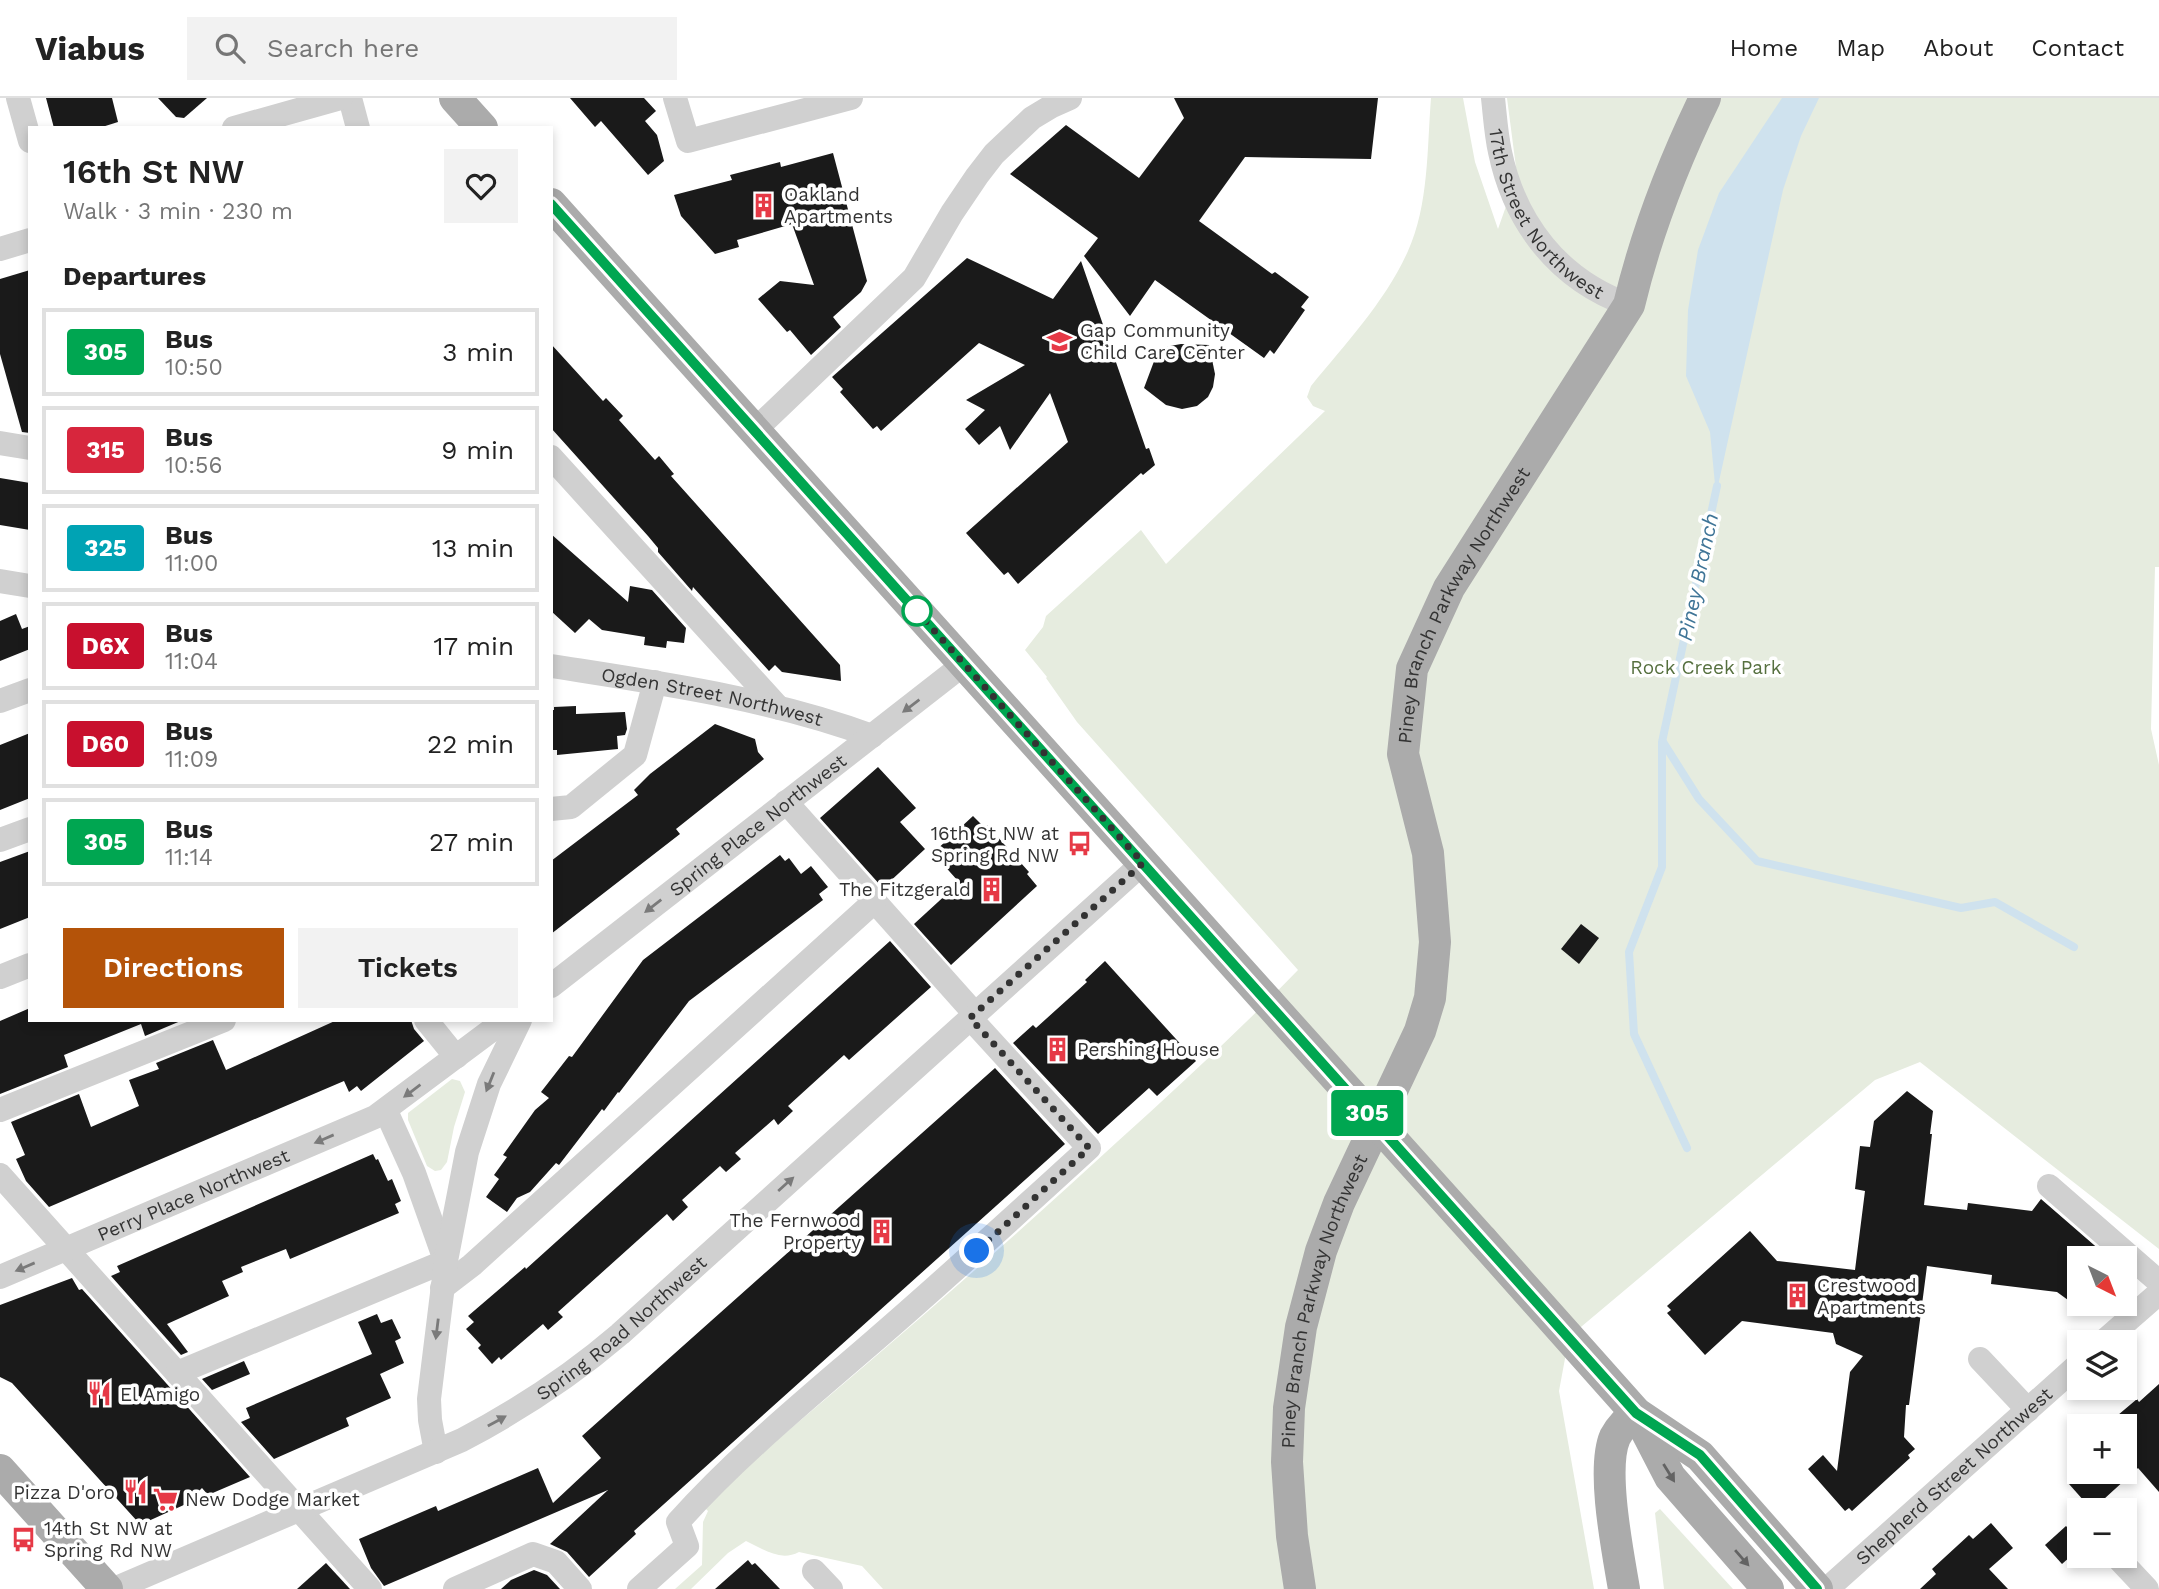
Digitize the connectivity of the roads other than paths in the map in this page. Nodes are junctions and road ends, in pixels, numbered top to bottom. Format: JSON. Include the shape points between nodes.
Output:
{"nodes":[{"id":1,"x":18,"y":98,"type":"edge"},
{"id":2,"x":341,"y":98,"type":"edge"},
{"id":3,"x":350,"y":98,"type":"edge"},
{"id":4,"x":456,"y":98,"type":"edge"},
{"id":5,"x":675,"y":98,"type":"edge"},
{"id":6,"x":851,"y":98,"type":"edge"},
{"id":7,"x":1070,"y":98,"type":"edge"},
{"id":8,"x":1493,"y":98,"type":"edge"},
{"id":9,"x":1705,"y":98,"type":"edge"},
{"id":10,"x":241,"y":126,"type":"edge"},
{"id":11,"x":357,"y":126,"type":"edge"},
{"id":12,"x":480,"y":126,"type":"edge"},
{"id":13,"x":28,"y":134,"type":"edge"},
{"id":14,"x":553,"y":206,"type":"edge"},
{"id":15,"x":28,"y":241,"type":"edge"},
{"id":16,"x":0,"y":249,"type":"edge"},
{"id":17,"x":1629,"y":305,"type":"junction"},
{"id":18,"x":755,"y":430,"type":"junction"},
{"id":19,"x":0,"y":443,"type":"edge"},
{"id":20,"x":28,"y":449,"type":"edge"},
{"id":21,"x":553,"y":459,"type":"edge"},
{"id":22,"x":0,"y":581,"type":"edge"},
{"id":23,"x":28,"y":586,"type":"edge"},
{"id":24,"x":964,"y":664,"type":"junction"},
{"id":25,"x":553,"y":666,"type":"edge"},
{"id":26,"x":655,"y":682,"type":"junction"},
{"id":27,"x":28,"y":691,"type":"edge"},
{"id":28,"x":0,"y":701,"type":"edge"},
{"id":29,"x":779,"y":708,"type":"junction"},
{"id":30,"x":872,"y":736,"type":"junction"},
{"id":31,"x":786,"y":802,"type":"junction"},
{"id":32,"x":553,"y":809,"type":"edge"},
{"id":33,"x":28,"y":829,"type":"edge"},
{"id":34,"x":0,"y":840,"type":"edge"},
{"id":35,"x":1143,"y":863,"type":"junction"},
{"id":36,"x":875,"y":901,"type":"junction"},
{"id":37,"x":28,"y":966,"type":"edge"},
{"id":38,"x":0,"y":976,"type":"edge"},
{"id":39,"x":553,"y":984,"type":"edge"},
{"id":40,"x":973,"y":1016,"type":"junction"},
{"id":41,"x":219,"y":1022,"type":"edge"},
{"id":42,"x":428,"y":1022,"type":"edge"},
{"id":43,"x":502,"y":1022,"type":"edge"},
{"id":44,"x":519,"y":1022,"type":"edge"},
{"id":45,"x":456,"y":1058,"type":"junction"},
{"id":46,"x":0,"y":1110,"type":"edge"},
{"id":47,"x":386,"y":1111,"type":"junction"},
{"id":48,"x":0,"y":1175,"type":"edge"},
{"id":49,"x":2049,"y":1186,"type":"dead end"},
{"id":50,"x":65,"y":1250,"type":"junction"},
{"id":51,"x":446,"y":1261,"type":"junction"},
{"id":52,"x":0,"y":1277,"type":"edge"},
{"id":53,"x":2159,"y":1282,"type":"edge"},
{"id":54,"x":442,"y":1288,"type":"junction"},
{"id":55,"x":2159,"y":1293,"type":"edge"},
{"id":56,"x":2117,"y":1330,"type":"edge"},
{"id":57,"x":1980,"y":1359,"type":"dead end"},
{"id":58,"x":177,"y":1373,"type":"junction"},
{"id":59,"x":2067,"y":1375,"type":"edge"},
{"id":60,"x":2028,"y":1410,"type":"junction"},
{"id":61,"x":1636,"y":1413,"type":"junction"},
{"id":62,"x":436,"y":1452,"type":"junction"},
{"id":63,"x":0,"y":1471,"type":"edge"},
{"id":64,"x":300,"y":1509,"type":"junction"},
{"id":65,"x":2127,"y":1568,"type":"edge"},
{"id":66,"x":107,"y":1589,"type":"edge"},
{"id":67,"x":114,"y":1589,"type":"edge"},
{"id":68,"x":370,"y":1589,"type":"edge"},
{"id":69,"x":455,"y":1589,"type":"edge"},
{"id":70,"x":580,"y":1589,"type":"edge"},
{"id":71,"x":639,"y":1589,"type":"edge"},
{"id":72,"x":1300,"y":1589,"type":"edge"},
{"id":73,"x":1623,"y":1589,"type":"edge"},
{"id":74,"x":1769,"y":1589,"type":"edge"},
{"id":75,"x":1817,"y":1589,"type":"edge"},
{"id":76,"x":1827,"y":1589,"type":"edge"},
{"id":77,"x":2147,"y":1589,"type":"edge"}],
"edges":[{"from":1,"to":13,"type":"street"},
{"from":2,"to":10,"type":"street"},
{"from":3,"to":11,"type":"street"},
{"from":4,"to":12,"type":"main road"},
{"from":5,"to":6,"type":"street","via":[[688,141]]},
{"from":7,"to":18,"type":"street","via":[[1032,118],[1007,140],[976,176],[914,278]]},
{"from":8,"to":17,"type":"street","name":"17th Street Northwest","via":[[1507,179],[1530,227],[1552,256],[1580,281]]},
{"from":9,"to":17,"type":"main road","name":"Piney Branch Parkway Northwest","via":[[1658,210]]},
{"from":14,"to":18,"type":"main road"},
{"from":15,"to":16,"type":"street"},
{"from":17,"to":72,"type":"main road","name":"Piney Branch Parkway Northwest","via":[[1449,588],[1412,669],[1403,754],[1430,878],[1435,942],[1430,998],[1420,1031],[1339,1203],[1301,1327],[1287,1453]]},
{"from":18,"to":24,"type":"main road"},
{"from":19,"to":20,"type":"street"},
{"from":21,"to":29,"type":"street"},
{"from":22,"to":23,"type":"street"},
{"from":24,"to":30,"type":"street","name":"Spring Place Northwest","one_way":true},
{"from":24,"to":35,"type":"main road"},
{"from":25,"to":26,"type":"street","name":"Ogden Street Northwest"},
{"from":26,"to":29,"type":"street","name":"Ogden Street Northwest"},
{"from":26,"to":32,"type":"street","via":[[635,754],[571,807]]},
{"from":27,"to":28,"type":"street"},
{"from":29,"to":30,"type":"street","name":"Ogden Street Northwest"},
{"from":30,"to":31,"type":"street","name":"Spring Place Northwest"},
{"from":31,"to":36,"type":"street"},
{"from":31,"to":39,"type":"street","name":"Spring Place Northwest","one_way":true},
{"from":33,"to":34,"type":"street"},
{"from":35,"to":40,"type":"street","name":"Spring Road Northwest"},
{"from":35,"to":61,"type":"main road","bridge":true},
{"from":36,"to":40,"type":"street"},
{"from":36,"to":54,"type":"street"},
{"from":37,"to":38,"type":"street"},
{"from":62,"to":40,"type":"street","name":"Spring Road Northwest","one_way":true,"via":[[528,1403],[605,1347]]},
{"from":40,"to":71,"type":"street","via":[[1089,1148],[695,1503],[678,1522],[687,1546]]},
{"from":41,"to":46,"type":"street"},
{"from":42,"to":45,"type":"street"},
{"from":43,"to":45,"type":"street"},
{"from":44,"to":51,"type":"street","one_way":true,"via":[[477,1116]]},
{"from":45,"to":47,"type":"street","one_way":true},
{"from":47,"to":50,"type":"street","name":"Perry Place Northwest","one_way":true},
{"from":47,"to":51,"type":"street"},
{"from":48,"to":50,"type":"street"},
{"from":49,"to":53,"type":"street"},
{"from":50,"to":52,"type":"street","name":"Perry Place Northwest","one_way":true},
{"from":50,"to":58,"type":"street"},
{"from":51,"to":54,"type":"street"},
{"from":51,"to":58,"type":"street"},
{"from":54,"to":62,"type":"street","one_way":true,"via":[[429,1399]]},
{"from":55,"to":56,"type":"street"},
{"from":57,"to":60,"type":"street"},
{"from":58,"to":64,"type":"street"},
{"from":59,"to":60,"type":"street","name":"Shepherd Street Northwest"},
{"from":60,"to":76,"type":"street","name":"Shepherd Street Northwest"},
{"from":61,"to":73,"type":"main road","via":[[1616,1436],[1611,1462]]},
{"from":61,"to":74,"type":"main road","one_way":true,"via":[[1670,1477]]},
{"from":61,"to":75,"type":"main road","via":[[1700,1455]]},
{"from":62,"to":64,"type":"street","name":"Spring Road Northwest"},
{"from":63,"to":66,"type":"main road"},
{"from":64,"to":67,"type":"street","name":"Spring Road Northwest"},
{"from":64,"to":68,"type":"street"},
{"from":65,"to":77,"type":"street"},
{"from":69,"to":70,"type":"street","via":[[533,1554],[556,1562]]}]}
